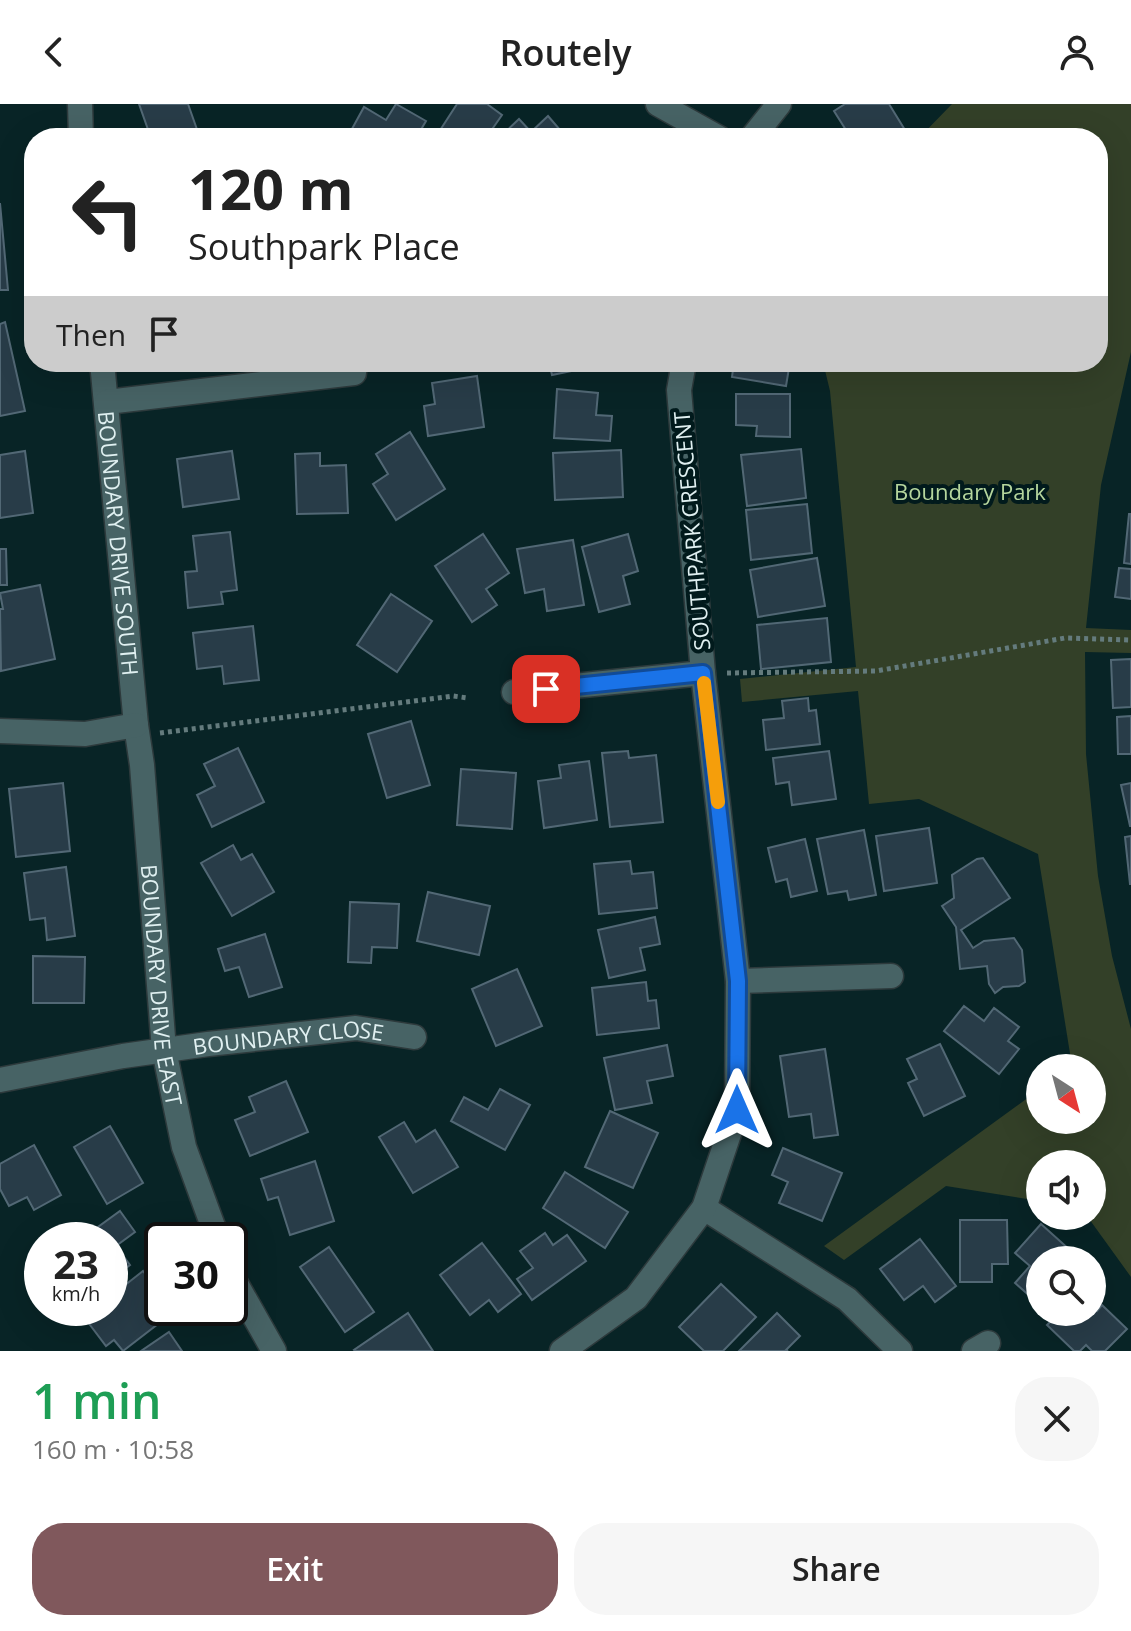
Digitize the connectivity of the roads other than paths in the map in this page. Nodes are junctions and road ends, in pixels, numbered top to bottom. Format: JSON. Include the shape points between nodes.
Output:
{"nodes":[{"id":1,"x":80,"y":104,"type":"edge"},
{"id":2,"x":658,"y":104,"type":"edge"},
{"id":3,"x":779,"y":104,"type":"edge"},
{"id":4,"x":81,"y":128,"type":"edge"},
{"id":5,"x":701,"y":128,"type":"edge"},
{"id":6,"x":760,"y":128,"type":"edge"},
{"id":7,"x":103,"y":372,"type":"edge"},
{"id":8,"x":682,"y":372,"type":"edge"},
{"id":9,"x":354,"y":373,"type":"dead end"},
{"id":10,"x":107,"y":402,"type":"junction"},
{"id":11,"x":715,"y":673,"type":"junction"},
{"id":12,"x":514,"y":692,"type":"dead end"},
{"id":13,"x":136,"y":725,"type":"junction"},
{"id":14,"x":0,"y":731,"type":"edge"},
{"id":15,"x":891,"y":976,"type":"dead end"},
{"id":16,"x":738,"y":981,"type":"junction"},
{"id":17,"x":414,"y":1037,"type":"dead end"},
{"id":18,"x":164,"y":1050,"type":"junction"},
{"id":19,"x":0,"y":1080,"type":"edge"},
{"id":20,"x":704,"y":1208,"type":"junction"},
{"id":21,"x":211,"y":1222,"type":"edge"},
{"id":22,"x":248,"y":1305,"type":"edge"},
{"id":23,"x":274,"y":1351,"type":"edge"},
{"id":24,"x":562,"y":1351,"type":"edge"},
{"id":25,"x":900,"y":1351,"type":"edge"}],
"edges":[{"from":1,"to":4,"type":"street"},
{"from":2,"to":5,"type":"street"},
{"from":3,"to":6,"type":"street"},
{"from":7,"to":10,"type":"street","name":"BOUNDARY DRIVE SOUTH"},
{"from":8,"to":11,"type":"street","name":"SOUTHPARK CRESCENT","via":[[679,390]]},
{"from":9,"to":10,"type":"street"},
{"from":10,"to":13,"type":"street","name":"BOUNDARY DRIVE SOUTH"},
{"from":11,"to":12,"type":"street"},
{"from":11,"to":16,"type":"street","name":"SOUTHPARK CRESCENT"},
{"from":13,"to":14,"type":"street","via":[[85,734]]},
{"from":13,"to":18,"type":"street","name":"BOUNDARY DRIVE EAST"},
{"from":15,"to":16,"type":"street"},
{"from":16,"to":20,"type":"street","name":"SOUTHPARK CRESCENT","via":[[737,1110]]},
{"from":17,"to":18,"type":"street","name":"BOUNDARY CLOSE","via":[[356,1028]]},
{"from":18,"to":19,"type":"street","name":"BOUNDARY CLOSE"},
{"from":18,"to":21,"type":"street","name":"BOUNDARY DRIVE EAST","via":[[184,1147]]},
{"from":20,"to":24,"type":"street","name":"SOUTHPARK CRESCENT","via":[[636,1298]]},
{"from":20,"to":25,"type":"street","via":[[847,1299]]},
{"from":22,"to":23,"type":"street"}]}
